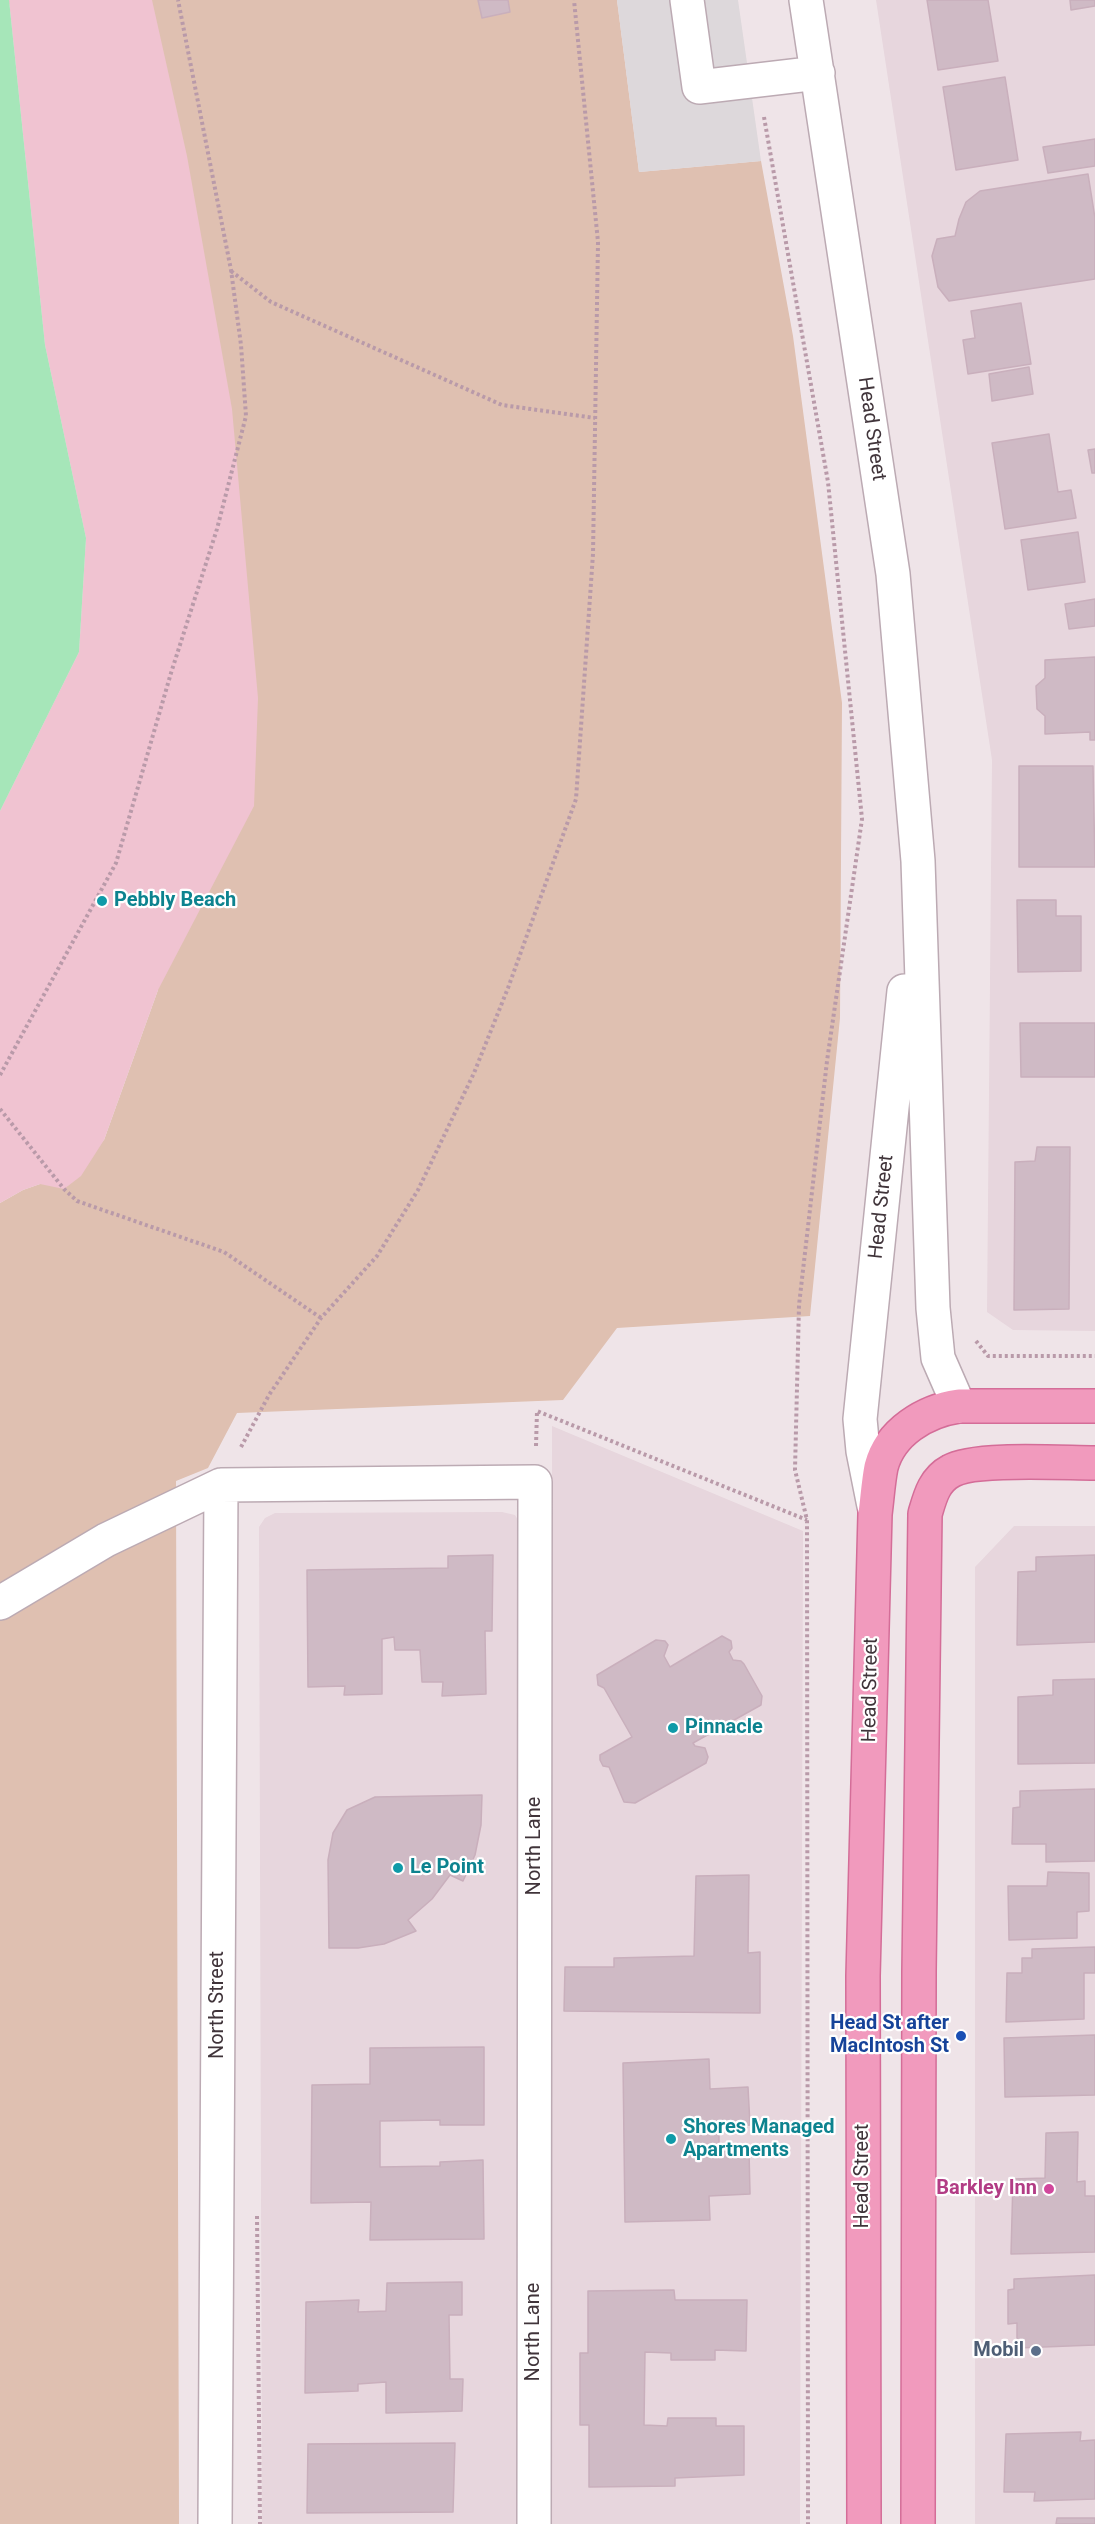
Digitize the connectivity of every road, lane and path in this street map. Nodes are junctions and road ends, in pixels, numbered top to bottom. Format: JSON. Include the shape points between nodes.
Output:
{"nodes":[{"id":1,"x":178,"y":0,"type":"edge"},
{"id":2,"x":574,"y":0,"type":"edge"},
{"id":3,"x":687,"y":0,"type":"edge"},
{"id":4,"x":806,"y":0,"type":"edge"},
{"id":5,"x":818,"y":73,"type":"junction"},
{"id":6,"x":757,"y":80,"type":"junction"},
{"id":7,"x":231,"y":270,"type":"junction"},
{"id":8,"x":596,"y":418,"type":"junction"},
{"id":9,"x":918,"y":861,"type":"junction"},
{"id":10,"x":0,"y":1075,"type":"edge"},
{"id":11,"x":0,"y":1109,"type":"edge"},
{"id":12,"x":933,"y":1308,"type":"junction"},
{"id":13,"x":321,"y":1318,"type":"junction"},
{"id":14,"x":1095,"y":1356,"type":"edge"},
{"id":15,"x":958,"y":1406,"type":"junction"},
{"id":16,"x":1095,"y":1406,"type":"edge"},
{"id":17,"x":1095,"y":1463,"type":"edge"},
{"id":18,"x":536,"y":1482,"type":"junction"},
{"id":19,"x":221,"y":1485,"type":"junction"},
{"id":20,"x":875,"y":1514,"type":"junction"},
{"id":21,"x":807,"y":1520,"type":"junction"},
{"id":22,"x":0,"y":1603,"type":"edge"},
{"id":23,"x":257,"y":2215,"type":"dead end"},
{"id":24,"x":215,"y":2524,"type":"edge"},
{"id":25,"x":260,"y":2524,"type":"edge"},
{"id":26,"x":534,"y":2524,"type":"edge"},
{"id":27,"x":808,"y":2524,"type":"edge"},
{"id":28,"x":864,"y":2524,"type":"edge"},
{"id":29,"x":918,"y":2524,"type":"edge"}],
"edges":[{"from":1,"to":7,"type":"path"},
{"from":2,"to":8,"type":"path","via":[[598,242]]},
{"from":3,"to":6,"type":"street","via":[[699,87]]},
{"from":4,"to":5,"type":"street","name":"Head Street"},
{"from":5,"to":6,"type":"street"},
{"from":5,"to":9,"type":"street","name":"Head Street","via":[[893,574]]},
{"from":6,"to":21,"type":"path","via":[[828,482],[862,819],[827,1061],[799,1305],[795,1470]]},
{"from":7,"to":8,"type":"path","via":[[271,302],[502,405]]},
{"from":7,"to":10,"type":"path","via":[[246,416],[217,529],[116,863]]},
{"from":8,"to":13,"type":"path","via":[[593,554],[576,799],[474,1073],[418,1190],[377,1256]]},
{"from":9,"to":12,"type":"street","name":"Head Street"},
{"from":9,"to":20,"type":"street","name":"Head Street","via":[[860,1419]]},
{"from":11,"to":13,"type":"path","via":[[77,1202],[224,1252]]},
{"from":12,"to":14,"type":"path","via":[[966,1329],[988,1356]]},
{"from":12,"to":15,"type":"street","name":"Head Street","via":[[938,1358]]},
{"from":13,"to":19,"type":"path","via":[[269,1395]]},
{"from":15,"to":16,"type":"main road"},
{"from":15,"to":20,"type":"main road","via":[[942,1408],[915,1421],[897,1436],[882,1465]]},
{"from":17,"to":29,"type":"main road","via":[[970,1463],[950,1471],[934,1485],[925,1514]]},
{"from":18,"to":19,"type":"street"},
{"from":18,"to":21,"type":"path","via":[[537,1411]]},
{"from":18,"to":26,"type":"street","name":"North Lane"},
{"from":19,"to":22,"type":"street","via":[[106,1540]]},
{"from":19,"to":24,"type":"street","name":"North Street"},
{"from":20,"to":28,"type":"main road","name":"Head Street","via":[[863,1976]]},
{"from":21,"to":27,"type":"path"},
{"from":23,"to":25,"type":"path"}]}
